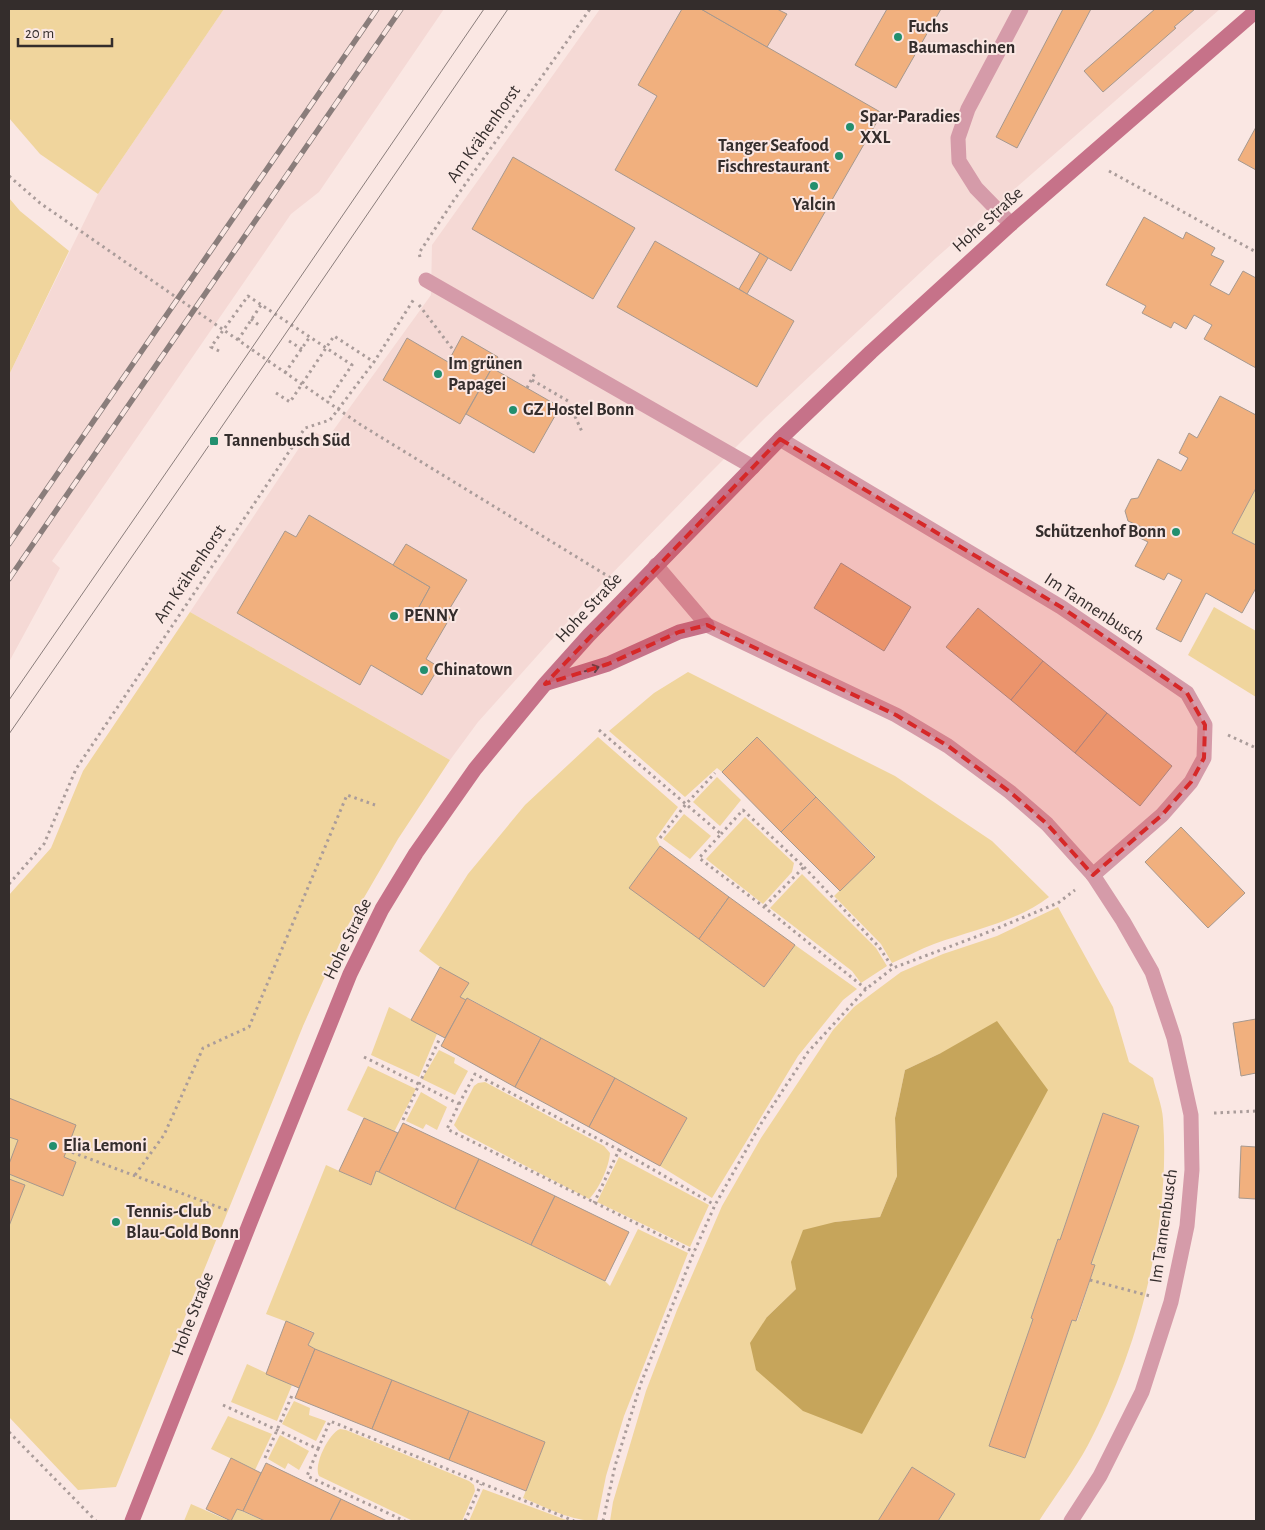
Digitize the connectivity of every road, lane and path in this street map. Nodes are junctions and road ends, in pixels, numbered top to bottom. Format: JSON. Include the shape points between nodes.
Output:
{"nodes":[{"id":1,"x":590,"y":9,"type":"edge"},
{"id":2,"x":1021,"y":9,"type":"edge"},
{"id":3,"x":1256,"y":11,"type":"edge"},
{"id":4,"x":1086,"y":158,"type":"junction"},
{"id":5,"x":9,"y":176,"type":"edge"},
{"id":6,"x":1012,"y":224,"type":"junction"},
{"id":7,"x":1256,"y":252,"type":"edge"},
{"id":8,"x":426,"y":280,"type":"joint"},
{"id":9,"x":261,"y":304,"type":"junction"},
{"id":10,"x":251,"y":319,"type":"junction"},
{"id":11,"x":260,"y":326,"type":"dead end"},
{"id":12,"x":310,"y":338,"type":"junction"},
{"id":13,"x":238,"y":340,"type":"junction"},
{"id":14,"x":289,"y":341,"type":"dead end"},
{"id":15,"x":324,"y":348,"type":"junction"},
{"id":16,"x":302,"y":349,"type":"junction"},
{"id":17,"x":219,"y":352,"type":"dead end"},
{"id":18,"x":454,"y":352,"type":"dead end"},
{"id":19,"x":374,"y":362,"type":"junction"},
{"id":20,"x":285,"y":373,"type":"junction"},
{"id":21,"x":532,"y":380,"type":"dead end"},
{"id":22,"x":276,"y":393,"type":"dead end"},
{"id":23,"x":327,"y":402,"type":"junction"},
{"id":24,"x":584,"y":434,"type":"dead end"},
{"id":25,"x":780,"y":439,"type":"junction"},
{"id":26,"x":753,"y":467,"type":"junction"},
{"id":27,"x":656,"y":565,"type":"junction"},
{"id":28,"x":613,"y":580,"type":"dead end"},
{"id":29,"x":707,"y":625,"type":"junction"},
{"id":30,"x":545,"y":684,"type":"junction"},
{"id":31,"x":599,"y":730,"type":"dead end"},
{"id":32,"x":715,"y":773,"type":"dead end"},
{"id":33,"x":686,"y":804,"type":"junction"},
{"id":34,"x":375,"y":805,"type":"dead end"},
{"id":35,"x":721,"y":834,"type":"junction"},
{"id":36,"x":660,"y":838,"type":"dead end"},
{"id":37,"x":804,"y":867,"type":"junction"},
{"id":38,"x":1093,"y":875,"type":"junction"},
{"id":39,"x":9,"y":884,"type":"edge"},
{"id":40,"x":764,"y":906,"type":"junction"},
{"id":41,"x":893,"y":968,"type":"junction"},
{"id":42,"x":866,"y":989,"type":"junction"},
{"id":43,"x":439,"y":1040,"type":"dead end"},
{"id":44,"x":364,"y":1057,"type":"dead end"},
{"id":45,"x":420,"y":1084,"type":"junction"},
{"id":46,"x":459,"y":1104,"type":"junction"},
{"id":47,"x":1256,"y":1111,"type":"edge"},
{"id":48,"x":1191,"y":1115,"type":"junction"},
{"id":49,"x":403,"y":1120,"type":"dead end"},
{"id":50,"x":66,"y":1150,"type":"dead end"},
{"id":51,"x":619,"y":1150,"type":"junction"},
{"id":52,"x":135,"y":1175,"type":"junction"},
{"id":53,"x":594,"y":1204,"type":"junction"},
{"id":54,"x":716,"y":1205,"type":"junction"},
{"id":55,"x":251,"y":1220,"type":"junction"},
{"id":56,"x":694,"y":1252,"type":"junction"},
{"id":57,"x":1090,"y":1280,"type":"dead end"},
{"id":58,"x":1171,"y":1302,"type":"junction"},
{"id":59,"x":293,"y":1393,"type":"dead end"},
{"id":60,"x":223,"y":1405,"type":"dead end"},
{"id":61,"x":277,"y":1430,"type":"junction"},
{"id":62,"x":9,"y":1432,"type":"edge"},
{"id":63,"x":318,"y":1449,"type":"junction"},
{"id":64,"x":265,"y":1458,"type":"dead end"},
{"id":65,"x":481,"y":1484,"type":"junction"},
{"id":66,"x":96,"y":1521,"type":"edge"},
{"id":67,"x":132,"y":1521,"type":"edge"},
{"id":68,"x":405,"y":1521,"type":"edge"},
{"id":69,"x":465,"y":1521,"type":"edge"},
{"id":70,"x":574,"y":1521,"type":"edge"},
{"id":71,"x":603,"y":1521,"type":"edge"},
{"id":72,"x":1071,"y":1521,"type":"edge"}],
"edges":[{"from":1,"to":8,"type":"path","name":"Am Krähenhorst","via":[[419,253]]},
{"from":2,"to":6,"type":"street","via":[[968,109],[958,138],[959,161],[976,188]]},
{"from":3,"to":4,"type":"street","name":"Hohe Straße"},
{"from":4,"to":6,"type":"street","name":"Hohe Straße"},
{"from":4,"to":7,"type":"path"},
{"from":5,"to":13,"type":"path","via":[[40,203]]},
{"from":6,"to":25,"type":"street","name":"Hohe Straße"},
{"from":8,"to":26,"type":"street"},
{"from":9,"to":10,"type":"path"},
{"from":9,"to":12,"type":"path"},
{"from":9,"to":17,"type":"path","via":[[248,296],[211,347]]},
{"from":10,"to":11,"type":"path"},
{"from":10,"to":13,"type":"path"},
{"from":12,"to":15,"type":"path"},
{"from":12,"to":16,"type":"path"},
{"from":13,"to":20,"type":"path"},
{"from":14,"to":16,"type":"path"},
{"from":15,"to":19,"type":"path","via":[[334,336]]},
{"from":15,"to":22,"type":"path","via":[[290,402]]},
{"from":15,"to":23,"type":"path","via":[[352,365]]},
{"from":16,"to":20,"type":"path"},
{"from":18,"to":19,"type":"path","name":"Am Krähenhorst","via":[[414,298]]},
{"from":19,"to":39,"type":"path","name":"Am Krähenhorst","via":[[330,420],[305,428],[76,769],[44,844]]},
{"from":20,"to":23,"type":"path"},
{"from":21,"to":24,"type":"path","via":[[568,401]]},
{"from":23,"to":28,"type":"path"},
{"from":25,"to":26,"type":"street","name":"Hohe Straße"},
{"from":25,"to":38,"type":"street","name":"Im Tannenbusch","via":[[1061,607],[1187,693],[1204,725],[1204,758],[1191,782],[1162,815]]},
{"from":26,"to":27,"type":"street","name":"Hohe Straße"},
{"from":27,"to":29,"type":"street","name":"Im Tannenbusch"},
{"from":27,"to":30,"type":"street","name":"Hohe Straße"},
{"from":30,"to":29,"type":"street","one_way":true,"via":[[608,664],[679,632]]},
{"from":29,"to":38,"type":"street","name":"Im Tannenbusch","via":[[896,714],[948,746],[1010,792],[1046,824]]},
{"from":30,"to":55,"type":"street","name":"Hohe Straße","via":[[476,769],[416,853],[382,909],[350,974]]},
{"from":31,"to":33,"type":"path"},
{"from":32,"to":33,"type":"path"},
{"from":33,"to":35,"type":"path"},
{"from":33,"to":36,"type":"path"},
{"from":34,"to":52,"type":"path","via":[[347,795],[249,1027],[203,1048],[164,1135]]},
{"from":35,"to":37,"type":"path","via":[[743,810]]},
{"from":35,"to":40,"type":"path","via":[[700,858]]},
{"from":37,"to":40,"type":"path"},
{"from":37,"to":41,"type":"path","via":[[879,947]]},
{"from":38,"to":41,"type":"path","via":[[1058,903]]},
{"from":38,"to":48,"type":"street","name":"Im Tannenbusch","via":[[1152,972],[1174,1038]]},
{"from":40,"to":42,"type":"path"},
{"from":41,"to":42,"type":"path"},
{"from":42,"to":54,"type":"path","via":[[808,1052],[762,1122]]},
{"from":43,"to":45,"type":"path"},
{"from":44,"to":45,"type":"path"},
{"from":45,"to":46,"type":"path"},
{"from":45,"to":49,"type":"path"},
{"from":46,"to":51,"type":"path","via":[[475,1074]]},
{"from":46,"to":53,"type":"path","via":[[447,1129]]},
{"from":47,"to":48,"type":"path"},
{"from":48,"to":58,"type":"street","name":"Im Tannenbusch","via":[[1192,1170],[1187,1226]]},
{"from":50,"to":52,"type":"path"},
{"from":51,"to":53,"type":"path"},
{"from":51,"to":54,"type":"path"},
{"from":52,"to":55,"type":"path"},
{"from":53,"to":56,"type":"path"},
{"from":54,"to":56,"type":"path"},
{"from":55,"to":67,"type":"street","name":"Hohe Straße"},
{"from":56,"to":71,"type":"path","via":[[642,1383],[615,1466]]},
{"from":57,"to":58,"type":"path"},
{"from":58,"to":72,"type":"street","name":"Im Tannenbusch","via":[[1142,1392],[1100,1476]]},
{"from":59,"to":61,"type":"path"},
{"from":60,"to":61,"type":"path"},
{"from":61,"to":63,"type":"path"},
{"from":61,"to":64,"type":"path"},
{"from":62,"to":66,"type":"path"},
{"from":63,"to":65,"type":"path","via":[[330,1421]]},
{"from":63,"to":68,"type":"path","via":[[307,1476]]},
{"from":65,"to":69,"type":"path"},
{"from":65,"to":70,"type":"path"}]}
